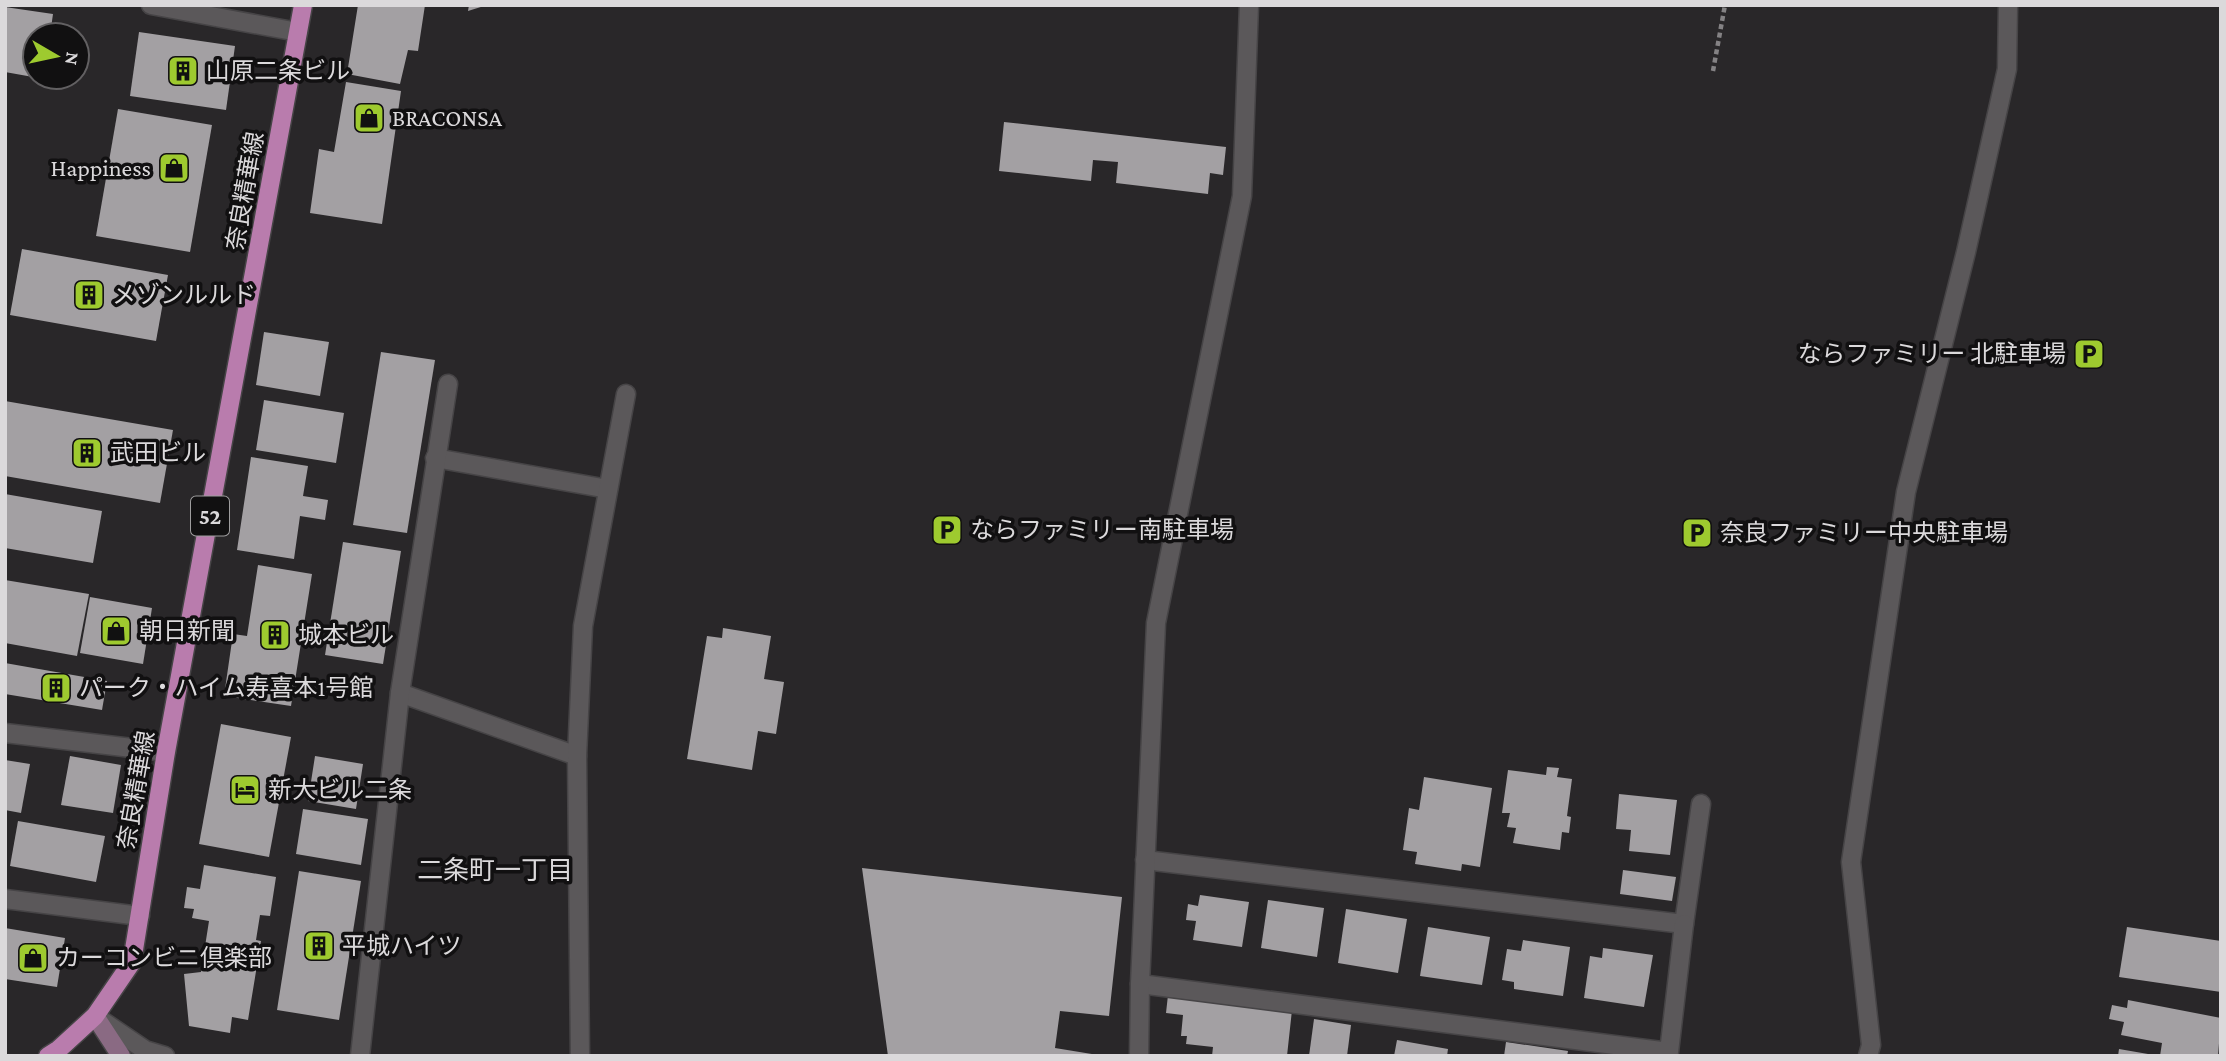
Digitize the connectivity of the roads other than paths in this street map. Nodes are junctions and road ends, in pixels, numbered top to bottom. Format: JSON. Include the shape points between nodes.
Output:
{"nodes":[{"id":1,"x":151,"y":5,"type":"edge"},
{"id":2,"x":303,"y":5,"type":"edge"},
{"id":3,"x":1249,"y":5,"type":"edge"},
{"id":4,"x":2008,"y":5,"type":"edge"},
{"id":5,"x":298,"y":32,"type":"junction"},
{"id":6,"x":448,"y":384,"type":"dead end"},
{"id":7,"x":625,"y":394,"type":"dead end"},
{"id":8,"x":435,"y":458,"type":"junction"},
{"id":9,"x":608,"y":489,"type":"junction"},
{"id":10,"x":400,"y":693,"type":"junction"},
{"id":11,"x":5,"y":733,"type":"edge"},
{"id":12,"x":166,"y":752,"type":"junction"},
{"id":13,"x":577,"y":756,"type":"junction"},
{"id":14,"x":1701,"y":804,"type":"dead end"},
{"id":15,"x":1145,"y":860,"type":"junction"},
{"id":16,"x":5,"y":899,"type":"edge"},
{"id":17,"x":139,"y":916,"type":"junction"},
{"id":18,"x":1684,"y":924,"type":"junction"},
{"id":19,"x":1140,"y":984,"type":"junction"},
{"id":20,"x":95,"y":1016,"type":"junction"},
{"id":21,"x":56,"y":1054,"type":"edge"},
{"id":22,"x":121,"y":1056,"type":"edge"},
{"id":23,"x":165,"y":1056,"type":"edge"},
{"id":24,"x":360,"y":1056,"type":"edge"},
{"id":25,"x":580,"y":1056,"type":"edge"},
{"id":26,"x":1139,"y":1056,"type":"edge"},
{"id":27,"x":1868,"y":1056,"type":"edge"}],
"edges":[{"from":1,"to":5,"type":"street"},
{"from":2,"to":5,"type":"main road","name":"奈良精華線","number":"52"},
{"from":3,"to":15,"type":"street","via":[[1242,196],[1156,623]]},
{"from":4,"to":27,"type":"street","via":[[2007,69],[1906,492],[1851,862],[1871,1045]]},
{"from":5,"to":12,"type":"main road","name":"奈良精華線","number":"52"},
{"from":6,"to":8,"type":"street"},
{"from":7,"to":9,"type":"street"},
{"from":8,"to":9,"type":"street"},
{"from":8,"to":10,"type":"street"},
{"from":9,"to":13,"type":"street","via":[[583,626]]},
{"from":10,"to":13,"type":"street"},
{"from":10,"to":24,"type":"street"},
{"from":11,"to":12,"type":"street"},
{"from":12,"to":17,"type":"main road","name":"奈良精華線","number":"52"},
{"from":13,"to":25,"type":"street"},
{"from":14,"to":18,"type":"street"},
{"from":15,"to":18,"type":"street"},
{"from":15,"to":19,"type":"street"},
{"from":16,"to":17,"type":"street"},
{"from":17,"to":20,"type":"main road","name":"奈良精華線","number":"52","via":[[132,962]]},
{"from":18,"to":19,"type":"street","via":[[1669,1052]]},
{"from":19,"to":26,"type":"street"},
{"from":20,"to":21,"type":"main road","name":"奈良精華線","number":"52"},
{"from":20,"to":22,"type":"main road"},
{"from":20,"to":23,"type":"street","via":[[145,1050]]}]}
